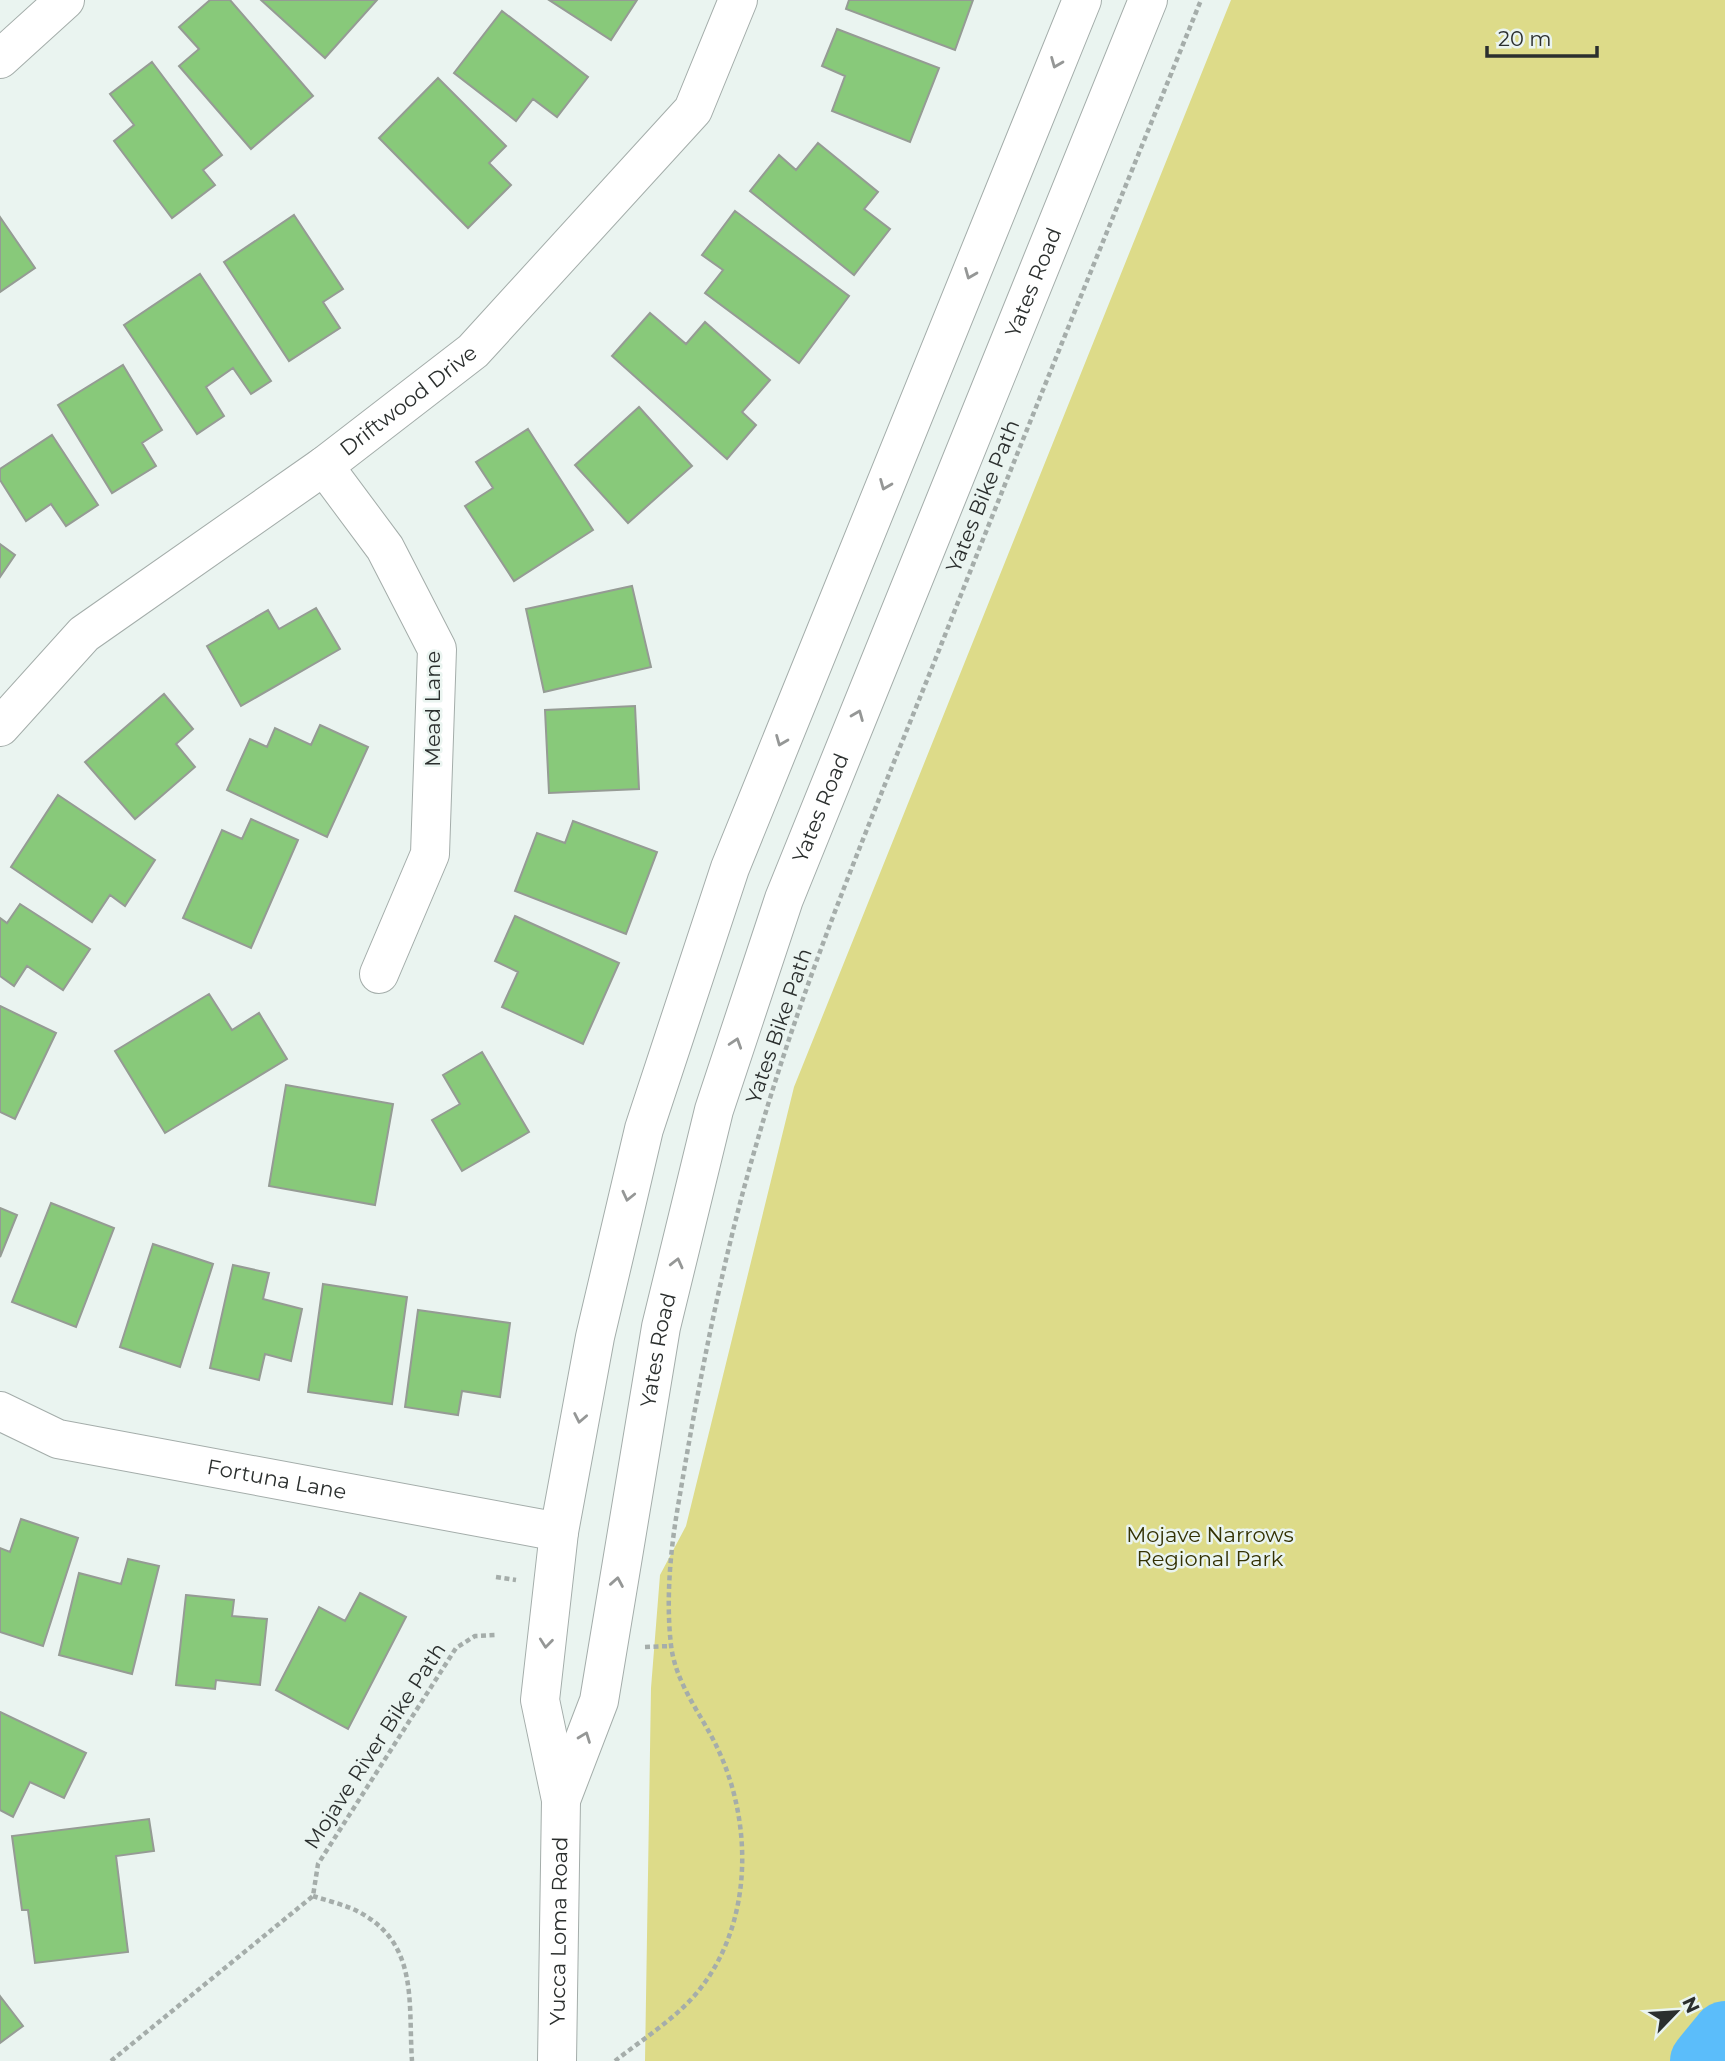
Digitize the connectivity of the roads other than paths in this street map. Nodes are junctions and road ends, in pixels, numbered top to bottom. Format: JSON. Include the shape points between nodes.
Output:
{"nodes":[{"id":1,"x":65,"y":0,"type":"edge"},
{"id":2,"x":738,"y":0,"type":"edge"},
{"id":3,"x":1082,"y":0,"type":"edge"},
{"id":4,"x":1148,"y":0,"type":"edge"},
{"id":5,"x":0,"y":59,"type":"edge"},
{"id":6,"x":324,"y":466,"type":"junction"},
{"id":7,"x":0,"y":727,"type":"edge"},
{"id":8,"x":379,"y":974,"type":"dead end"},
{"id":9,"x":0,"y":1411,"type":"edge"},
{"id":10,"x":559,"y":1532,"type":"junction"},
{"id":11,"x":624,"y":1649,"type":"joint"},
{"id":12,"x":561,"y":1800,"type":"junction"},
{"id":13,"x":557,"y":2061,"type":"edge"}],
"edges":[{"from":1,"to":5,"type":"main road"},
{"from":2,"to":6,"type":"main road","name":"Driftwood Drive","via":[[693,110],[473,351]]},
{"from":3,"to":10,"type":"main road","one_way":true,"via":[[730,868],[644,1129],[595,1337]]},
{"from":11,"to":4,"type":"main road","name":"Yates Road","one_way":true,"via":[[661,1327],[714,1110],[784,899]]},
{"from":6,"to":7,"type":"main road","name":"Driftwood Drive","via":[[85,634]]},
{"from":6,"to":8,"type":"main road","name":"Mead Lane","via":[[385,548],[438,649],[430,855]]},
{"from":9,"to":10,"type":"main road","name":"Fortuna Lane","via":[[58,1439]]},
{"from":10,"to":12,"type":"main road","name":"Yucca Loma Road","one_way":true,"via":[[540,1700]]},
{"from":12,"to":11,"type":"main road","name":"Yucca Loma Road","one_way":true},
{"from":12,"to":13,"type":"main road","name":"Yucca Loma Road"}]}
